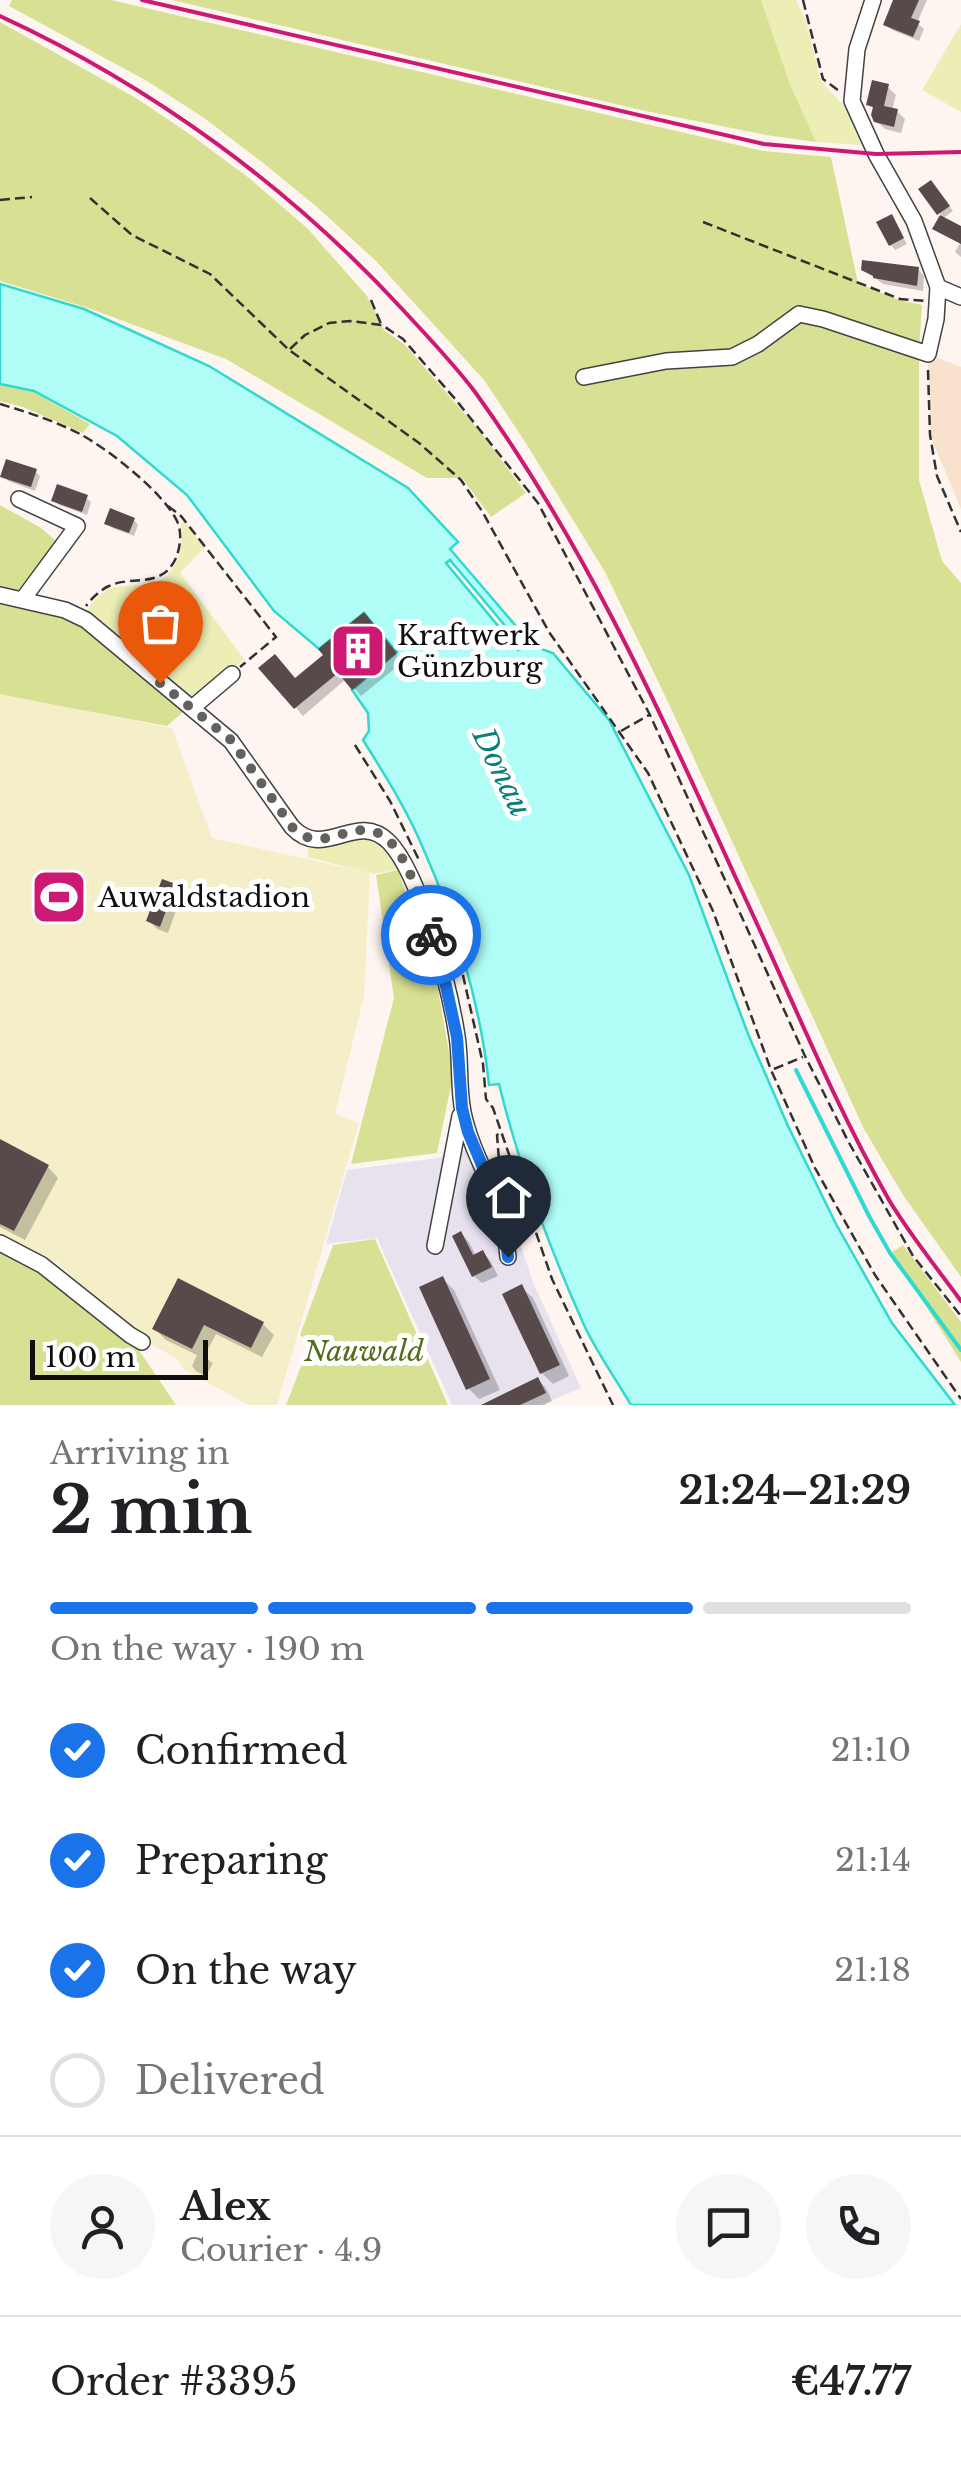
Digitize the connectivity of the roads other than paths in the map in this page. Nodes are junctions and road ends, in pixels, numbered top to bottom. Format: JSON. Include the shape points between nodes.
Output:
{"nodes":[{"id":1,"x":873,"y":0,"type":"edge"},
{"id":2,"x":938,"y":294,"type":"junction"},
{"id":3,"x":961,"y":297,"type":"edge"},
{"id":4,"x":584,"y":377,"type":"dead end"},
{"id":5,"x":20,"y":500,"type":"dead end"},
{"id":6,"x":0,"y":594,"type":"edge"},
{"id":7,"x":23,"y":599,"type":"junction"},
{"id":8,"x":232,"y":674,"type":"road end"},
{"id":9,"x":192,"y":708,"type":"junction"},
{"id":10,"x":462,"y":1108,"type":"junction"},
{"id":11,"x":0,"y":1244,"type":"edge"},
{"id":12,"x":435,"y":1246,"type":"dead end"},
{"id":13,"x":508,"y":1257,"type":"dead end"},
{"id":14,"x":142,"y":1342,"type":"dead end"}],
"edges":[{"from":1,"to":2,"type":"street","via":[[857,49],[852,101],[914,221]]},
{"from":2,"to":3,"type":"street"},
{"from":2,"to":4,"type":"street","via":[[928,354],[799,314],[732,358],[666,361]]},
{"from":5,"to":7,"type":"street","via":[[77,526]]},
{"from":6,"to":7,"type":"street"},
{"from":7,"to":9,"type":"street","via":[[79,616]]},
{"from":8,"to":9,"type":"street"},
{"from":9,"to":10,"type":"street","via":[[231,740],[301,837],[315,841],[361,830],[381,835],[400,855],[446,986]]},
{"from":10,"to":12,"type":"street"},
{"from":10,"to":13,"type":"street","via":[[502,1202]]},
{"from":11,"to":14,"type":"street","via":[[42,1265]]}]}
